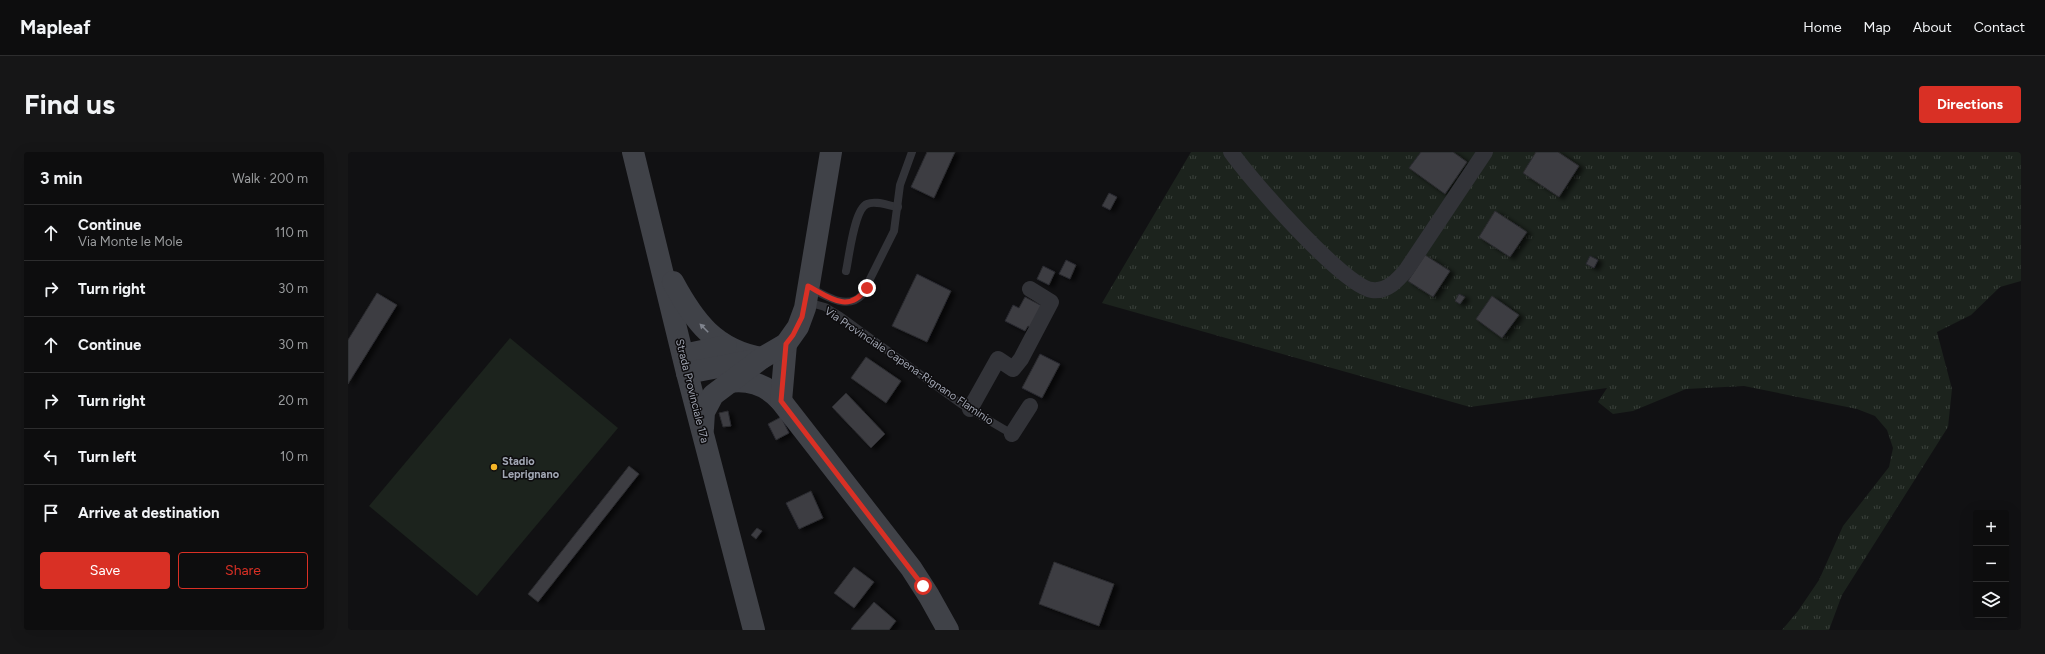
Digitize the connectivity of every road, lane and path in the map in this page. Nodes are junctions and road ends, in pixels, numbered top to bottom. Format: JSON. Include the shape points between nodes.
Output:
{"nodes":[{"id":1,"x":633,"y":152,"type":"edge"},
{"id":2,"x":831,"y":152,"type":"edge"},
{"id":3,"x":912,"y":152,"type":"edge"},
{"id":4,"x":1230,"y":152,"type":"edge"},
{"id":5,"x":1485,"y":152,"type":"edge"},
{"id":6,"x":898,"y":207,"type":"junction"},
{"id":7,"x":660,"y":259,"type":"junction"},
{"id":8,"x":846,"y":271,"type":"dead end"},
{"id":9,"x":1030,"y":289,"type":"dead end"},
{"id":10,"x":807,"y":294,"type":"junction"},
{"id":11,"x":786,"y":344,"type":"junction"},
{"id":12,"x":726,"y":346,"type":"junction"},
{"id":13,"x":762,"y":358,"type":"junction"},
{"id":14,"x":685,"y":364,"type":"junction"},
{"id":15,"x":729,"y":382,"type":"junction"},
{"id":16,"x":781,"y":401,"type":"junction"},
{"id":17,"x":1030,"y":406,"type":"dead end"},
{"id":18,"x":970,"y":409,"type":"junction"},
{"id":19,"x":703,"y":433,"type":"junction"},
{"id":20,"x":1012,"y":434,"type":"joint"},
{"id":21,"x":754,"y":630,"type":"edge"},
{"id":22,"x":948,"y":630,"type":"edge"}],
"edges":[{"from":1,"to":7,"type":"street","name":"Strada Provinciale 17a"},
{"from":2,"to":10,"type":"street"},
{"from":3,"to":6,"type":"lane","via":[[900,185]]},
{"from":4,"to":5,"type":"street","via":[[1261,190],[1330,261],[1358,285],[1377,290],[1390,286],[1407,269]]},
{"from":6,"to":8,"type":"lane","via":[[873,203],[862,208],[857,218]]},
{"from":6,"to":10,"type":"lane","via":[[891,239],[867,288],[858,300],[843,302]]},
{"from":12,"to":7,"type":"street","one_way":true,"via":[[707,332],[693,316]]},
{"from":7,"to":14,"type":"street","name":"Strada Provinciale 17a"},
{"from":9,"to":18,"type":"street","via":[[1051,302],[1021,359],[1013,369],[998,359]]},
{"from":10,"to":11,"type":"street","via":[[798,327]]},
{"from":10,"to":18,"type":"lane","name":"Via Provinciale Capena-Rignano Flaminio"},
{"from":11,"to":13,"type":"street"},
{"from":11,"to":16,"type":"street"},
{"from":12,"to":13,"type":"street","via":[[747,356]]},
{"from":12,"to":14,"type":"street"},
{"from":13,"to":14,"type":"street"},
{"from":13,"to":15,"type":"street"},
{"from":14,"to":19,"type":"street","name":"Strada Provinciale 17a"},
{"from":15,"to":16,"type":"street","via":[[744,381],[757,384],[772,392]]},
{"from":15,"to":19,"type":"street","via":[[718,389],[709,400],[704,412]]},
{"from":16,"to":22,"type":"street","via":[[917,577]]},
{"from":17,"to":20,"type":"street"},
{"from":18,"to":20,"type":"lane","name":"Via Provinciale Capena-Rignano Flaminio"},
{"from":19,"to":21,"type":"street","name":"Strada Provinciale 17a"}]}
